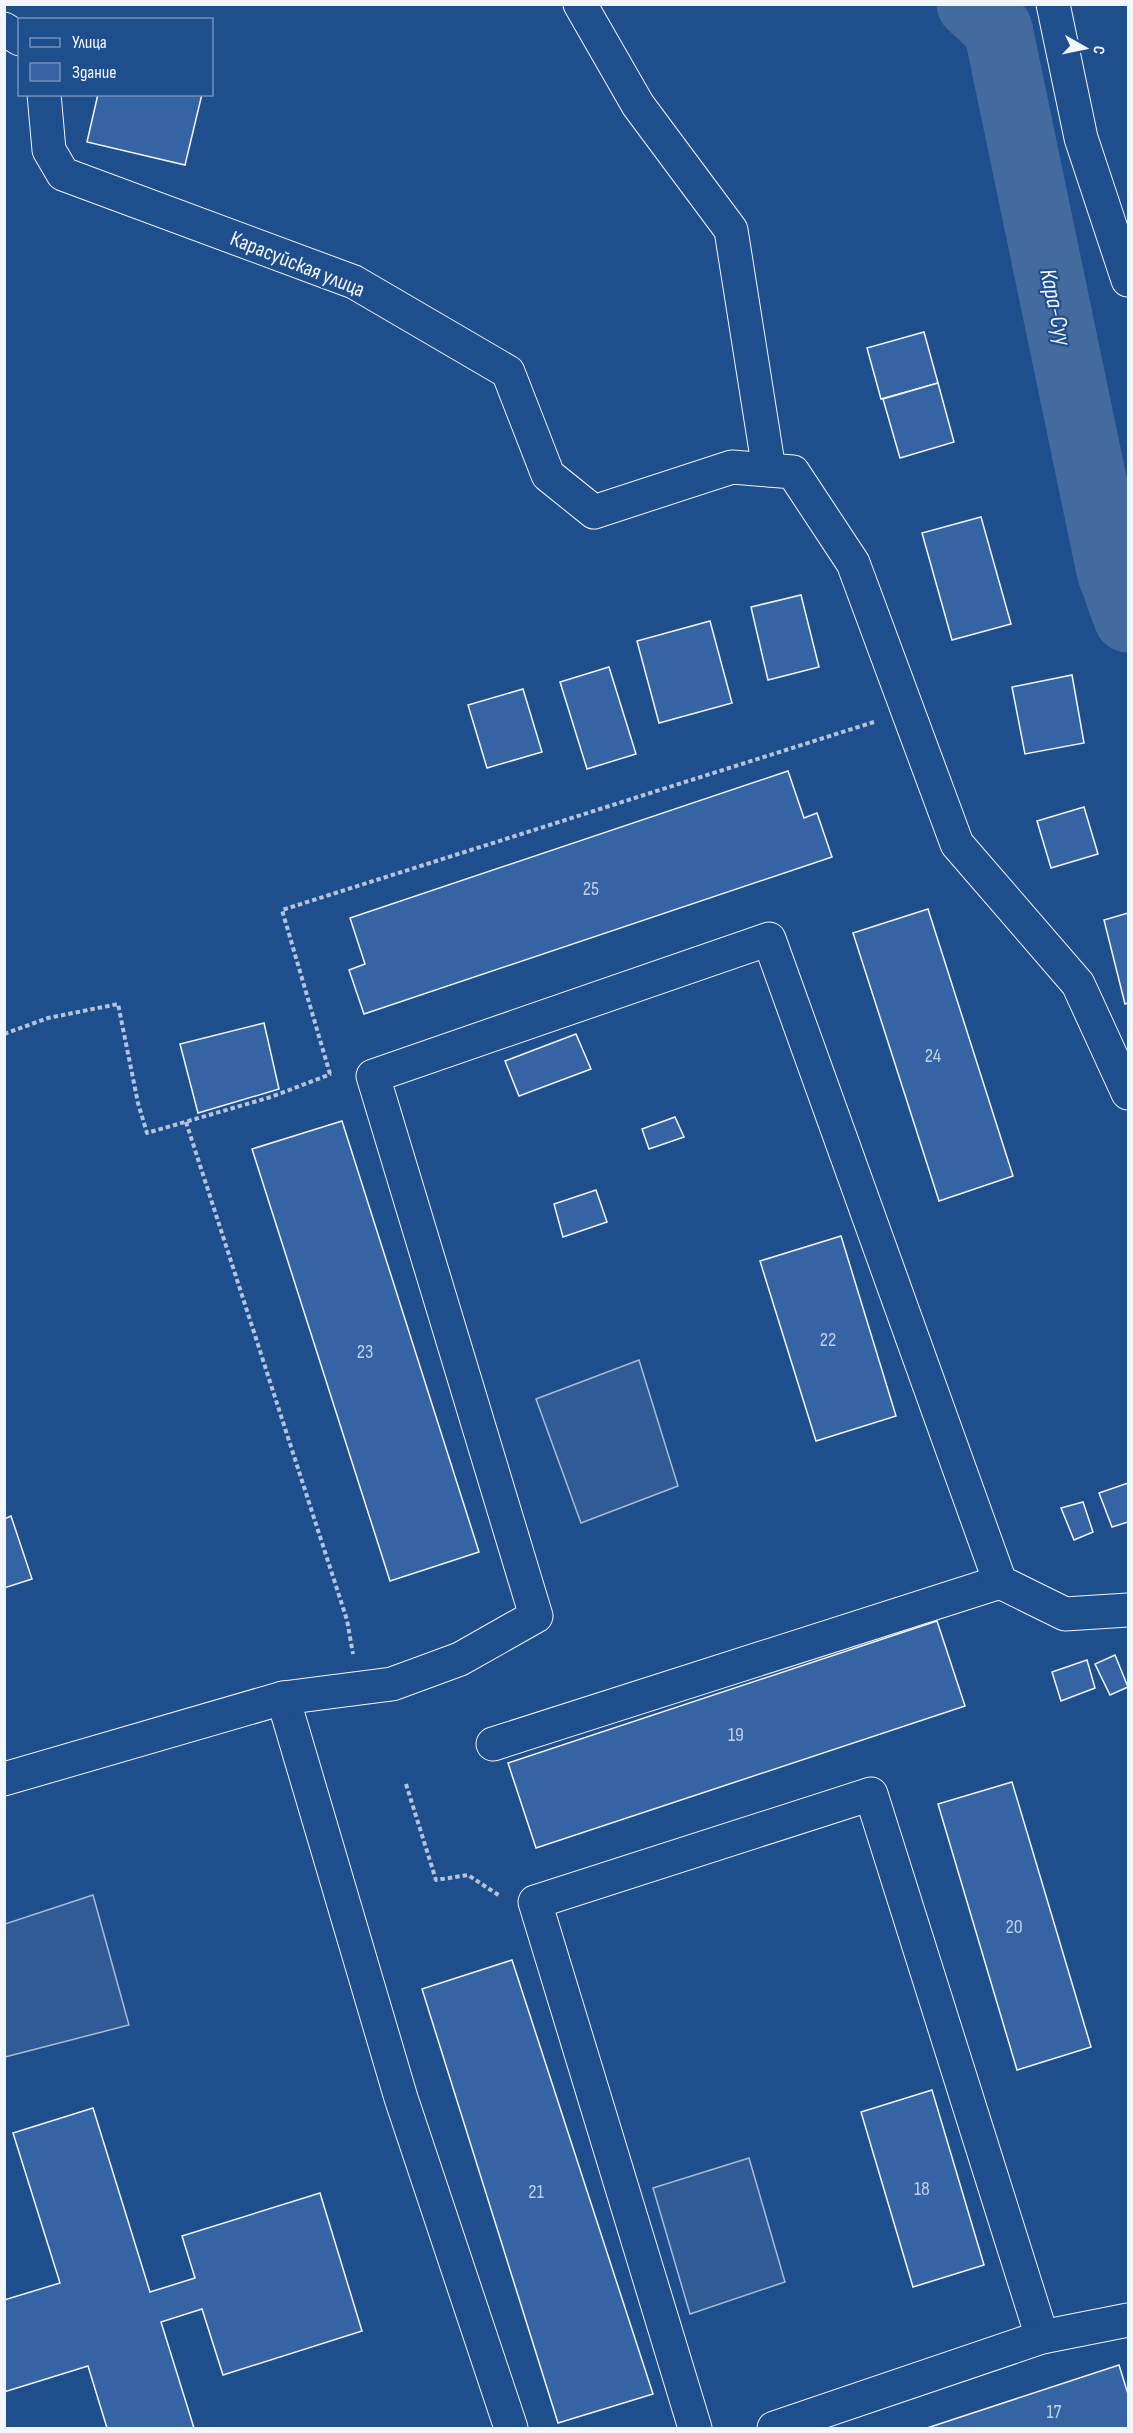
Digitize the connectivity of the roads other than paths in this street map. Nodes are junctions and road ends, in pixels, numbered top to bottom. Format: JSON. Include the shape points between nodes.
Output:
{"nodes":[{"id":1,"x":580,"y":4,"type":"edge"},
{"id":2,"x":1053,"y":4,"type":"edge"},
{"id":3,"x":4,"y":29,"type":"edge"},
{"id":4,"x":18,"y":38,"type":"edge"},
{"id":5,"x":44,"y":96,"type":"edge"},
{"id":6,"x":1128,"y":280,"type":"edge"},
{"id":7,"x":769,"y":471,"type":"junction"},
{"id":8,"x":1128,"y":1093,"type":"edge"},
{"id":9,"x":1000,"y":1582,"type":"junction"},
{"id":10,"x":1128,"y":1610,"type":"edge"},
{"id":11,"x":283,"y":1698,"type":"junction"},
{"id":12,"x":493,"y":1744,"type":"dead end"},
{"id":13,"x":4,"y":1779,"type":"edge"},
{"id":14,"x":1128,"y":2320,"type":"edge"},
{"id":15,"x":1042,"y":2337,"type":"junction"},
{"id":16,"x":511,"y":2428,"type":"edge"},
{"id":17,"x":695,"y":2428,"type":"edge"},
{"id":18,"x":774,"y":2428,"type":"edge"}],
"edges":[{"from":1,"to":7,"type":"street","via":[[638,105],[731,230]]},
{"from":2,"to":6,"type":"street","via":[[1082,138]]},
{"from":3,"to":4,"type":"street"},
{"from":5,"to":7,"type":"street","name":"Карасуйская улица","via":[[49,150],[63,174],[354,282],[508,372],[548,475],[594,512],[732,467]]},
{"from":7,"to":8,"type":"street","via":[[793,472],[853,562],[957,844],[1078,984]]},
{"from":9,"to":10,"type":"street","via":[[1065,1614]]},
{"from":9,"to":11,"type":"street","via":[[770,939],[373,1076],[536,1616],[460,1659],[392,1684]]},
{"from":9,"to":12,"type":"street"},
{"from":11,"to":13,"type":"street"},
{"from":11,"to":16,"type":"street","via":[[401,2098]]},
{"from":14,"to":15,"type":"street"},
{"from":15,"to":17,"type":"street","via":[[871,1794],[535,1902]]},
{"from":15,"to":18,"type":"street"}]}
